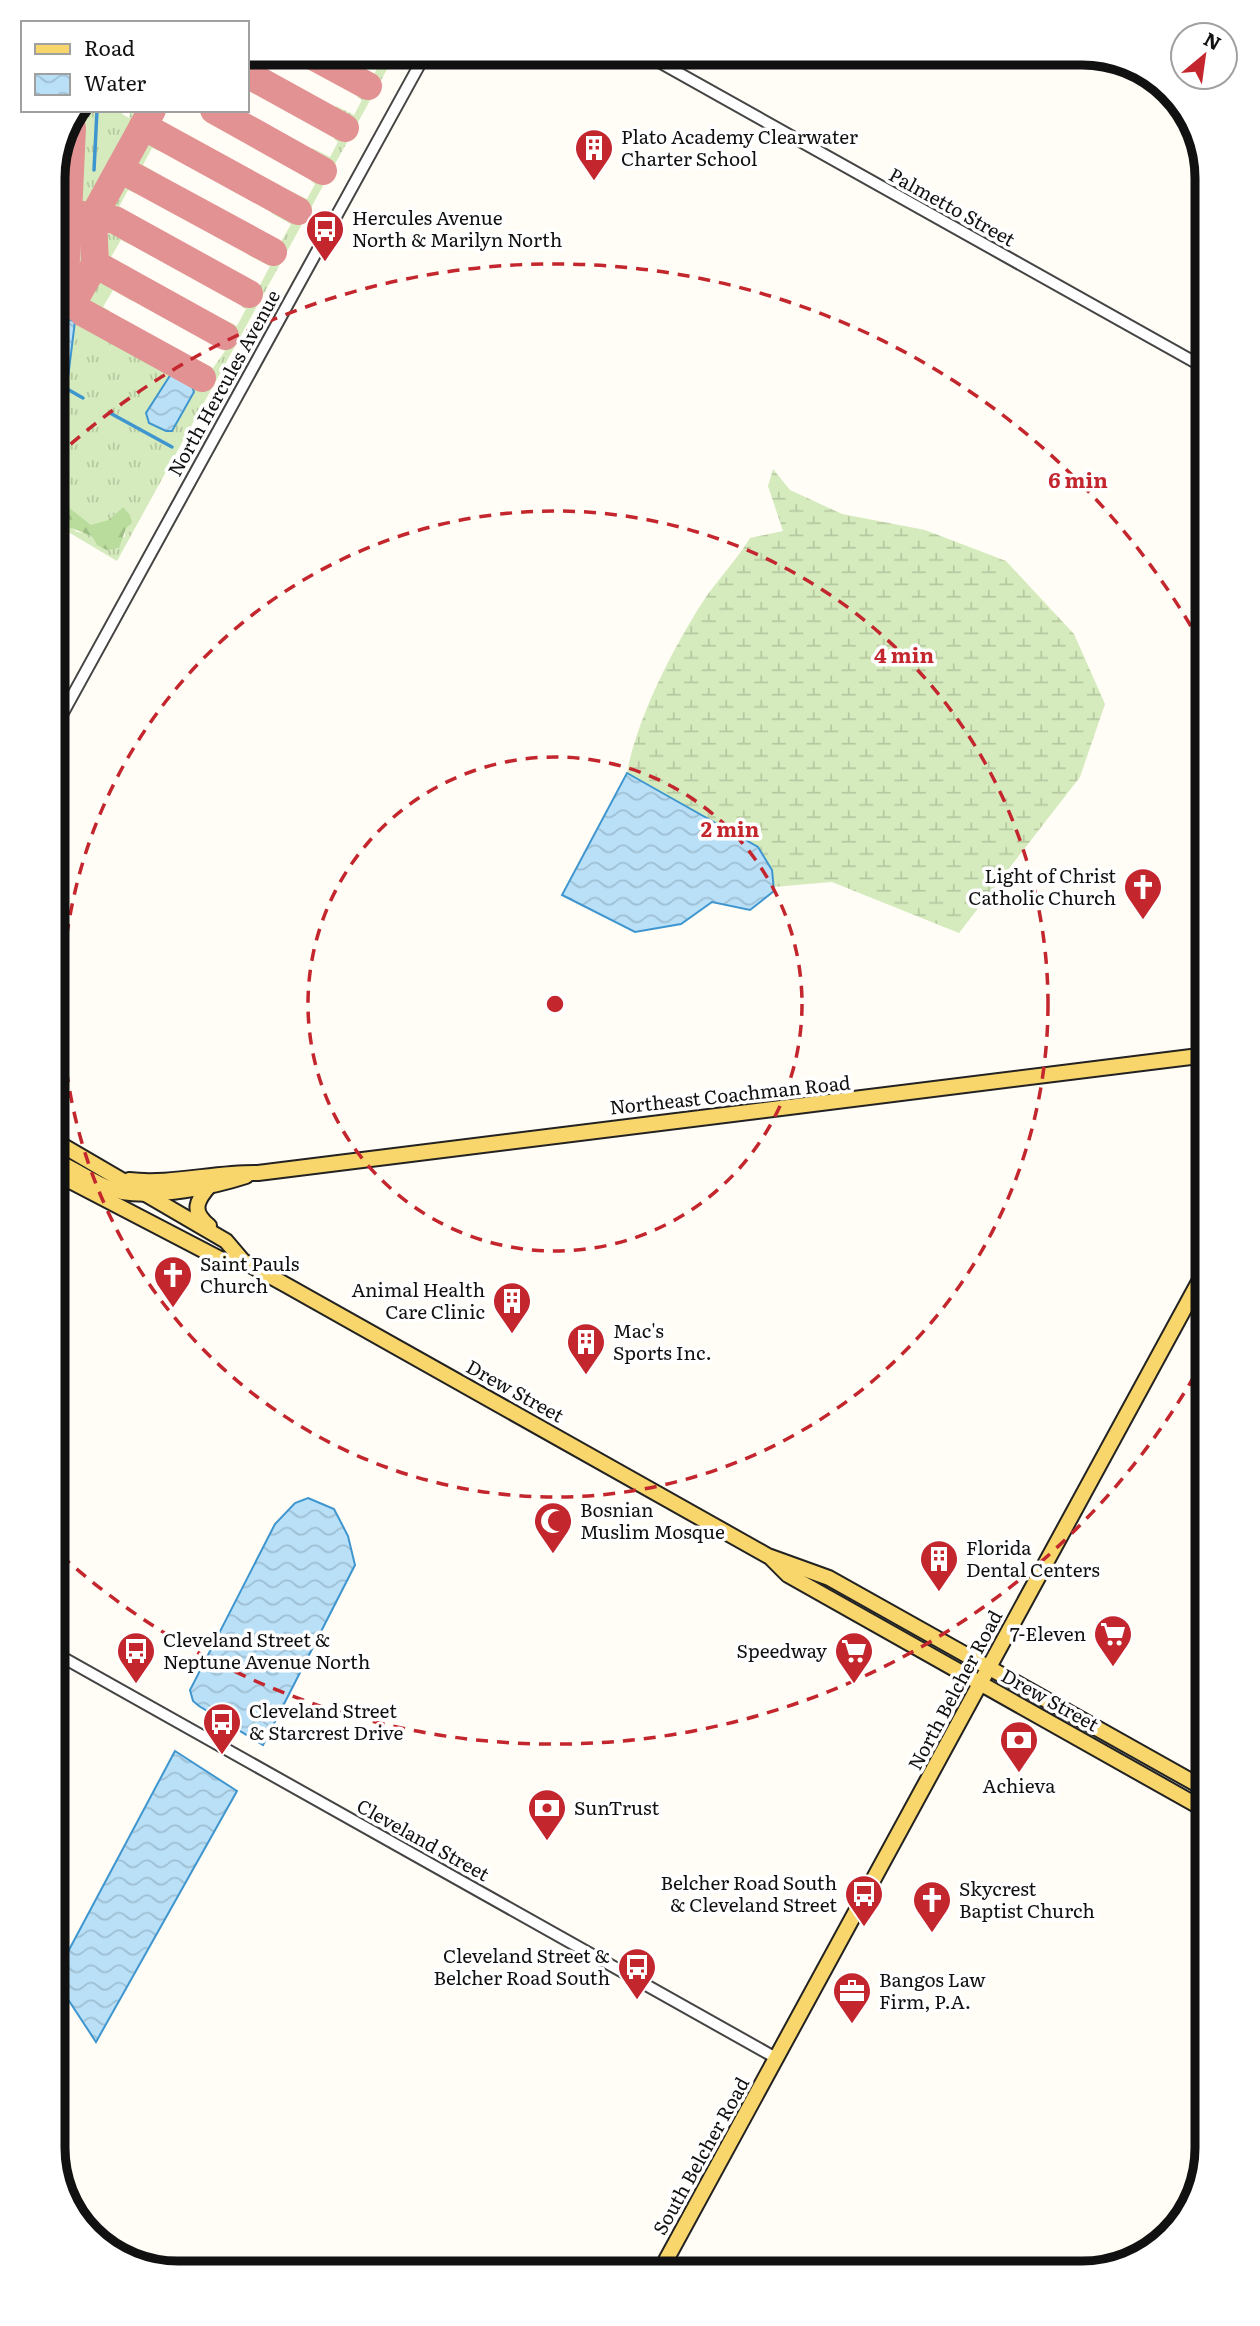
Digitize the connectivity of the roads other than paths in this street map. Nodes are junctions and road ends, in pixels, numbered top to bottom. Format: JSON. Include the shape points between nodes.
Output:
{"nodes":[{"id":1,"x":419,"y":65,"type":"edge"},
{"id":2,"x":664,"y":65,"type":"edge"},
{"id":3,"x":1195,"y":362,"type":"edge"},
{"id":4,"x":65,"y":709,"type":"edge"},
{"id":5,"x":1195,"y":1057,"type":"edge"},
{"id":6,"x":65,"y":1147,"type":"edge"},
{"id":7,"x":65,"y":1149,"type":"edge"},
{"id":8,"x":72,"y":1151,"type":"junction"},
{"id":9,"x":65,"y":1165,"type":"edge"},
{"id":10,"x":258,"y":1173,"type":"junction"},
{"id":11,"x":65,"y":1178,"type":"edge"},
{"id":12,"x":121,"y":1179,"type":"junction"},
{"id":13,"x":210,"y":1185,"type":"junction"},
{"id":14,"x":147,"y":1194,"type":"junction"},
{"id":15,"x":226,"y":1241,"type":"junction"},
{"id":16,"x":243,"y":1261,"type":"junction"},
{"id":17,"x":1195,"y":1291,"type":"edge"},
{"id":18,"x":768,"y":1556,"type":"junction"},
{"id":19,"x":65,"y":1659,"type":"edge"},
{"id":20,"x":989,"y":1668,"type":"junction"},
{"id":21,"x":981,"y":1684,"type":"junction"},
{"id":22,"x":1195,"y":1783,"type":"edge"},
{"id":23,"x":1195,"y":1804,"type":"edge"},
{"id":24,"x":776,"y":2058,"type":"junction"},
{"id":25,"x":666,"y":2261,"type":"edge"}],
"edges":[{"from":1,"to":4,"type":"street","name":"North Hercules Avenue"},
{"from":2,"to":3,"type":"street","name":"Palmetto Street"},
{"from":5,"to":10,"type":"main road","name":"Northeast Coachman Road"},
{"from":6,"to":8,"type":"main road","name":"Drew Street"},
{"from":7,"to":8,"type":"main road"},
{"from":8,"to":12,"type":"main road","name":"Drew Street"},
{"from":9,"to":14,"type":"main road","name":"Drew Street","via":[[120,1192]]},
{"from":10,"to":12,"type":"main road","name":"Northeast Coachman Road","via":[[223,1172],[146,1182]]},
{"from":10,"to":13,"type":"main road","name":"Northeast Coachman Road"},
{"from":11,"to":16,"type":"main road","name":"Drew Street","via":[[224,1261]]},
{"from":12,"to":14,"type":"main road","name":"Drew Street"},
{"from":13,"to":14,"type":"main road","name":"Northeast Coachman Road"},
{"from":13,"to":15,"type":"main road","via":[[196,1209],[199,1218]]},
{"from":14,"to":15,"type":"main road","name":"Drew Street"},
{"from":15,"to":16,"type":"main road","name":"Drew Street"},
{"from":16,"to":18,"type":"main road","name":"Drew Street"},
{"from":17,"to":20,"type":"main road","name":"North Belcher Road"},
{"from":18,"to":20,"type":"main road","name":"Drew Street","via":[[829,1578]]},
{"from":18,"to":21,"type":"main road","name":"Drew Street","via":[[788,1575]]},
{"from":19,"to":24,"type":"street","name":"Cleveland Street"},
{"from":20,"to":21,"type":"main road","name":"North Belcher Road"},
{"from":20,"to":22,"type":"main road","name":"Drew Street"},
{"from":21,"to":23,"type":"main road","name":"Drew Street"},
{"from":21,"to":24,"type":"main road","name":"North Belcher Road"},
{"from":24,"to":25,"type":"main road","name":"South Belcher Road"}]}
